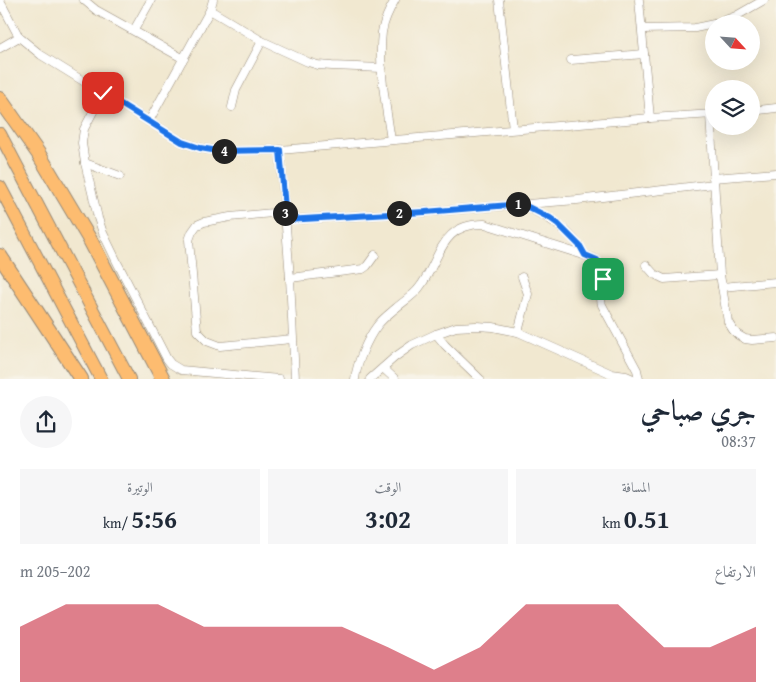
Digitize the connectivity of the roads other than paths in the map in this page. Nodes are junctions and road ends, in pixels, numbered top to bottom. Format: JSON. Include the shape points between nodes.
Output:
{"nodes":[{"id":1,"x":84,"y":0,"type":"edge"},
{"id":2,"x":151,"y":0,"type":"edge"},
{"id":3,"x":213,"y":0,"type":"edge"},
{"id":4,"x":395,"y":0,"type":"edge"},
{"id":5,"x":499,"y":0,"type":"edge"},
{"id":6,"x":639,"y":0,"type":"edge"},
{"id":7,"x":764,"y":0,"type":"edge"},
{"id":8,"x":0,"y":1,"type":"edge"},
{"id":9,"x":210,"y":10,"type":"junction"},
{"id":10,"x":738,"y":15,"type":"edge"},
{"id":11,"x":705,"y":26,"type":"edge"},
{"id":12,"x":642,"y":29,"type":"junction"},
{"id":13,"x":134,"y":30,"type":"junction"},
{"id":14,"x":19,"y":37,"type":"junction"},
{"id":15,"x":262,"y":41,"type":"junction"},
{"id":16,"x":0,"y":48,"type":"edge"},
{"id":17,"x":644,"y":54,"type":"junction"},
{"id":18,"x":184,"y":59,"type":"junction"},
{"id":19,"x":571,"y":60,"type":"dead end"},
{"id":20,"x":382,"y":68,"type":"junction"},
{"id":21,"x":103,"y":93,"type":"junction"},
{"id":22,"x":4,"y":104,"type":"edge"},
{"id":23,"x":232,"y":107,"type":"dead end"},
{"id":24,"x":776,"y":108,"type":"edge"},
{"id":25,"x":760,"y":110,"type":"edge"},
{"id":26,"x":705,"y":114,"type":"edge"},
{"id":27,"x":650,"y":118,"type":"junction"},
{"id":28,"x":149,"y":121,"type":"junction"},
{"id":29,"x":514,"y":129,"type":"junction"},
{"id":30,"x":0,"y":134,"type":"edge"},
{"id":31,"x":713,"y":135,"type":"edge"},
{"id":32,"x":391,"y":140,"type":"junction"},
{"id":33,"x":280,"y":150,"type":"junction"},
{"id":34,"x":85,"y":163,"type":"junction"},
{"id":35,"x":776,"y":173,"type":"edge"},
{"id":36,"x":120,"y":176,"type":"dead end"},
{"id":37,"x":714,"y":181,"type":"junction"},
{"id":38,"x":0,"y":187,"type":"edge"},
{"id":39,"x":522,"y":204,"type":"junction"},
{"id":40,"x":285,"y":216,"type":"junction"},
{"id":41,"x":375,"y":255,"type":"dead end"},
{"id":42,"x":585,"y":255,"type":"junction"},
{"id":43,"x":0,"y":256,"type":"edge"},
{"id":44,"x":646,"y":265,"type":"dead end"},
{"id":45,"x":720,"y":275,"type":"junction"},
{"id":46,"x":290,"y":278,"type":"junction"},
{"id":47,"x":522,"y":278,"type":"dead end"},
{"id":48,"x":776,"y":282,"type":"edge"},
{"id":49,"x":722,"y":287,"type":"junction"},
{"id":50,"x":518,"y":332,"type":"junction"},
{"id":51,"x":436,"y":334,"type":"junction"},
{"id":52,"x":776,"y":338,"type":"edge"},
{"id":53,"x":292,"y":339,"type":"junction"},
{"id":54,"x":383,"y":368,"type":"junction"},
{"id":55,"x":615,"y":376,"type":"edge"},
{"id":56,"x":628,"y":378,"type":"edge"},
{"id":57,"x":81,"y":379,"type":"edge"},
{"id":58,"x":101,"y":379,"type":"edge"},
{"id":59,"x":129,"y":379,"type":"edge"},
{"id":60,"x":163,"y":379,"type":"edge"},
{"id":61,"x":279,"y":379,"type":"edge"},
{"id":62,"x":295,"y":379,"type":"edge"},
{"id":63,"x":355,"y":379,"type":"edge"},
{"id":64,"x":370,"y":379,"type":"edge"},
{"id":65,"x":395,"y":379,"type":"edge"},
{"id":66,"x":480,"y":379,"type":"edge"},
{"id":67,"x":639,"y":379,"type":"edge"}],
"edges":[{"from":1,"to":13,"type":"street"},
{"from":2,"to":13,"type":"street"},
{"from":3,"to":9,"type":"street"},
{"from":4,"to":20,"type":"street","via":[[382,31]]},
{"from":5,"to":29,"type":"street"},
{"from":6,"to":12,"type":"street"},
{"from":7,"to":10,"type":"street"},
{"from":8,"to":14,"type":"street"},
{"from":9,"to":15,"type":"street"},
{"from":9,"to":18,"type":"street"},
{"from":11,"to":12,"type":"street"},
{"from":12,"to":17,"type":"street"},
{"from":13,"to":18,"type":"street"},
{"from":14,"to":16,"type":"street"},
{"from":14,"to":21,"type":"street","via":[[41,55]]},
{"from":15,"to":20,"type":"street","via":[[318,65]]},
{"from":15,"to":23,"type":"street","via":[[236,90]]},
{"from":17,"to":19,"type":"street"},
{"from":17,"to":27,"type":"street"},
{"from":18,"to":28,"type":"street"},
{"from":20,"to":32,"type":"street"},
{"from":21,"to":28,"type":"street"},
{"from":21,"to":34,"type":"street","via":[[84,129]]},
{"from":22,"to":60,"type":"highway","via":[[38,153],[90,240]]},
{"from":24,"to":25,"type":"street"},
{"from":26,"to":27,"type":"street"},
{"from":27,"to":29,"type":"street"},
{"from":28,"to":33,"type":"street","via":[[182,142],[200,148],[218,151]]},
{"from":29,"to":32,"type":"street"},
{"from":30,"to":59,"type":"highway"},
{"from":31,"to":37,"type":"street"},
{"from":32,"to":33,"type":"street"},
{"from":33,"to":40,"type":"street"},
{"from":34,"to":36,"type":"street"},
{"from":34,"to":61,"type":"street","via":[[103,233],[171,364],[181,370]]},
{"from":35,"to":37,"type":"street"},
{"from":37,"to":39,"type":"street","via":[[577,200]]},
{"from":37,"to":45,"type":"street"},
{"from":38,"to":58,"type":"highway"},
{"from":39,"to":40,"type":"street","via":[[425,212]]},
{"from":39,"to":42,"type":"street","via":[[557,223]]},
{"from":40,"to":46,"type":"street"},
{"from":40,"to":53,"type":"street","via":[[204,222],[192,232],[189,240],[197,331],[201,336],[220,346]]},
{"from":41,"to":46,"type":"street","via":[[363,269]]},
{"from":42,"to":63,"type":"street","via":[[485,224],[458,229],[442,246],[420,287],[377,326],[368,341]]},
{"from":42,"to":67,"type":"street","via":[[597,260],[603,271],[602,305]]},
{"from":43,"to":57,"type":"highway"},
{"from":44,"to":45,"type":"street","via":[[664,279]]},
{"from":45,"to":49,"type":"street"},
{"from":46,"to":53,"type":"street"},
{"from":47,"to":50,"type":"street","via":[[528,294]]},
{"from":48,"to":49,"type":"street"},
{"from":49,"to":52,"type":"street","via":[[728,322],[738,335],[752,340]]},
{"from":50,"to":51,"type":"street","via":[[476,326],[456,327]]},
{"from":50,"to":55,"type":"street"},
{"from":51,"to":54,"type":"street","via":[[412,345]]},
{"from":51,"to":66,"type":"street"},
{"from":53,"to":62,"type":"street"},
{"from":54,"to":64,"type":"street"},
{"from":54,"to":65,"type":"street"},
{"from":55,"to":56,"type":"street"}]}
